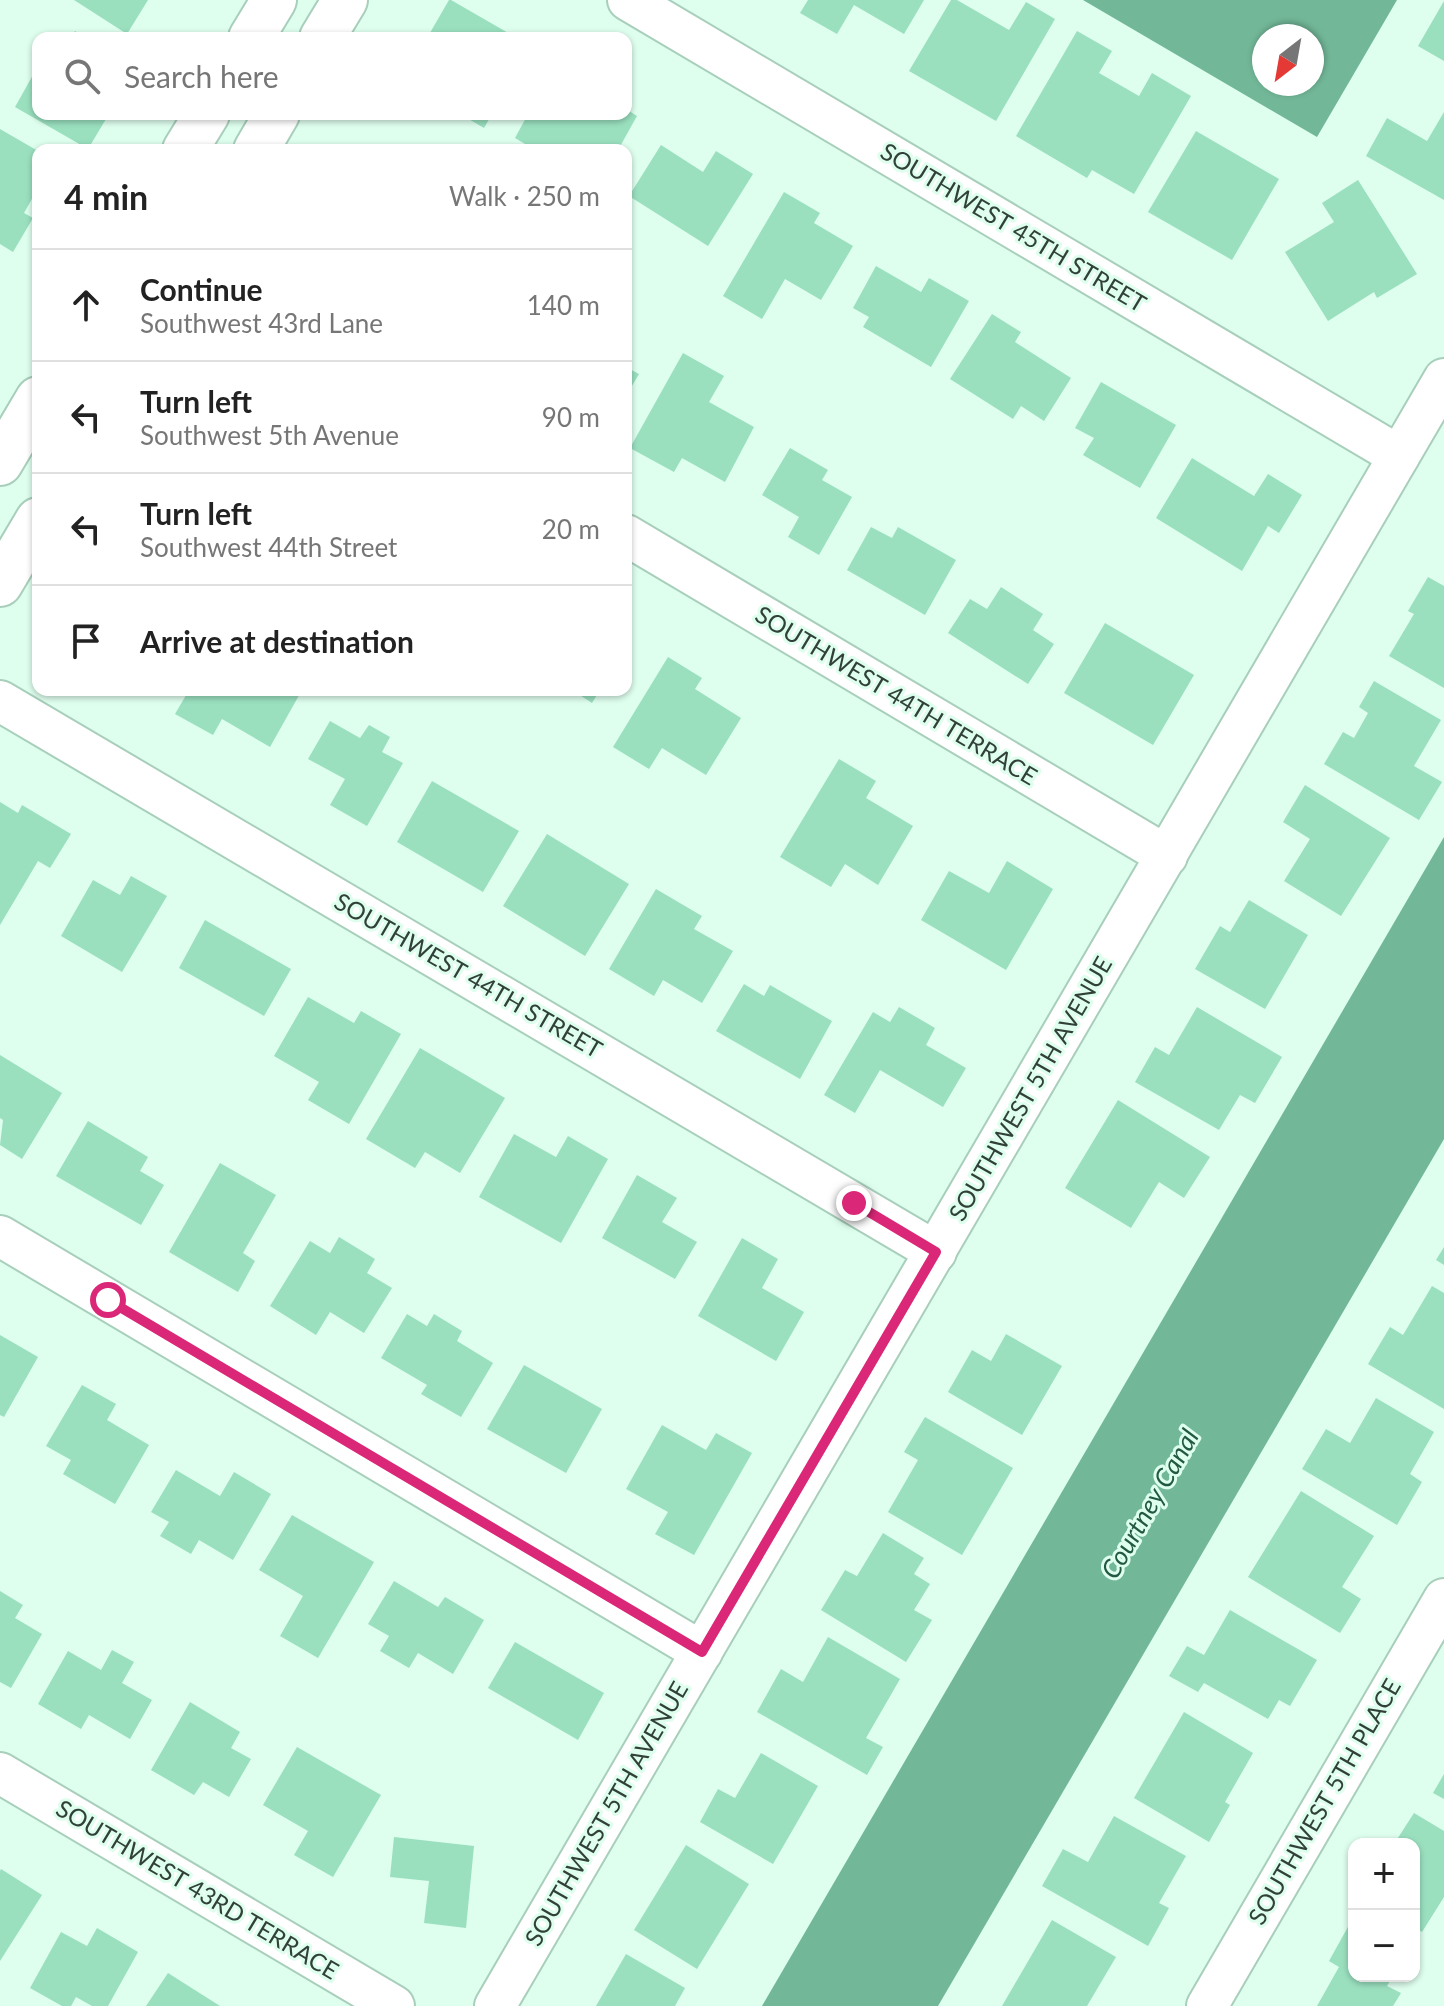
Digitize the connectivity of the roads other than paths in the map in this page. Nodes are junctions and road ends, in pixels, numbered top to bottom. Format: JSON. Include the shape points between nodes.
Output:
{"nodes":[{"id":1,"x":274,"y":0,"type":"edge"},
{"id":2,"x":345,"y":0,"type":"edge"},
{"id":3,"x":628,"y":0,"type":"edge"},
{"id":4,"x":255,"y":32,"type":"edge"},
{"id":5,"x":326,"y":32,"type":"edge"},
{"id":6,"x":203,"y":120,"type":"edge"},
{"id":7,"x":274,"y":120,"type":"edge"},
{"id":8,"x":189,"y":144,"type":"edge"},
{"id":9,"x":260,"y":144,"type":"edge"},
{"id":10,"x":1444,"y":379,"type":"edge"},
{"id":11,"x":32,"y":409,"type":"edge"},
{"id":12,"x":1399,"y":456,"type":"junction"},
{"id":13,"x":0,"y":463,"type":"edge"},
{"id":14,"x":32,"y":530,"type":"edge"},
{"id":15,"x":632,"y":539,"type":"edge"},
{"id":16,"x":0,"y":584,"type":"edge"},
{"id":17,"x":0,"y":701,"type":"edge"},
{"id":18,"x":1167,"y":856,"type":"junction"},
{"id":19,"x":0,"y":1236,"type":"edge"},
{"id":20,"x":936,"y":1252,"type":"junction"},
{"id":21,"x":1444,"y":1599,"type":"edge"},
{"id":22,"x":702,"y":1652,"type":"junction"},
{"id":23,"x":0,"y":1773,"type":"edge"},
{"id":24,"x":394,"y":2006,"type":"edge"},
{"id":25,"x":495,"y":2006,"type":"edge"},
{"id":26,"x":1207,"y":2006,"type":"edge"}],
"edges":[{"from":1,"to":4,"type":"street"},
{"from":2,"to":5,"type":"street"},
{"from":3,"to":12,"type":"street","name":"SOUTHWEST 45TH STREET"},
{"from":6,"to":8,"type":"street"},
{"from":7,"to":9,"type":"street"},
{"from":10,"to":12,"type":"street","name":"SOUTHWEST 5TH AVENUE"},
{"from":11,"to":13,"type":"street"},
{"from":12,"to":18,"type":"street","name":"SOUTHWEST 5TH AVENUE"},
{"from":14,"to":16,"type":"street"},
{"from":15,"to":18,"type":"street","name":"SOUTHWEST 44TH TERRACE"},
{"from":17,"to":20,"type":"street","name":"SOUTHWEST 44TH STREET"},
{"from":18,"to":20,"type":"street","name":"SOUTHWEST 5TH AVENUE"},
{"from":19,"to":22,"type":"street"},
{"from":20,"to":22,"type":"street","name":"SOUTHWEST 5TH AVENUE"},
{"from":21,"to":26,"type":"street","name":"SOUTHWEST 5TH PLACE"},
{"from":22,"to":25,"type":"street","name":"SOUTHWEST 5TH AVENUE"},
{"from":23,"to":24,"type":"street","name":"SOUTHWEST 43RD TERRACE"}]}
